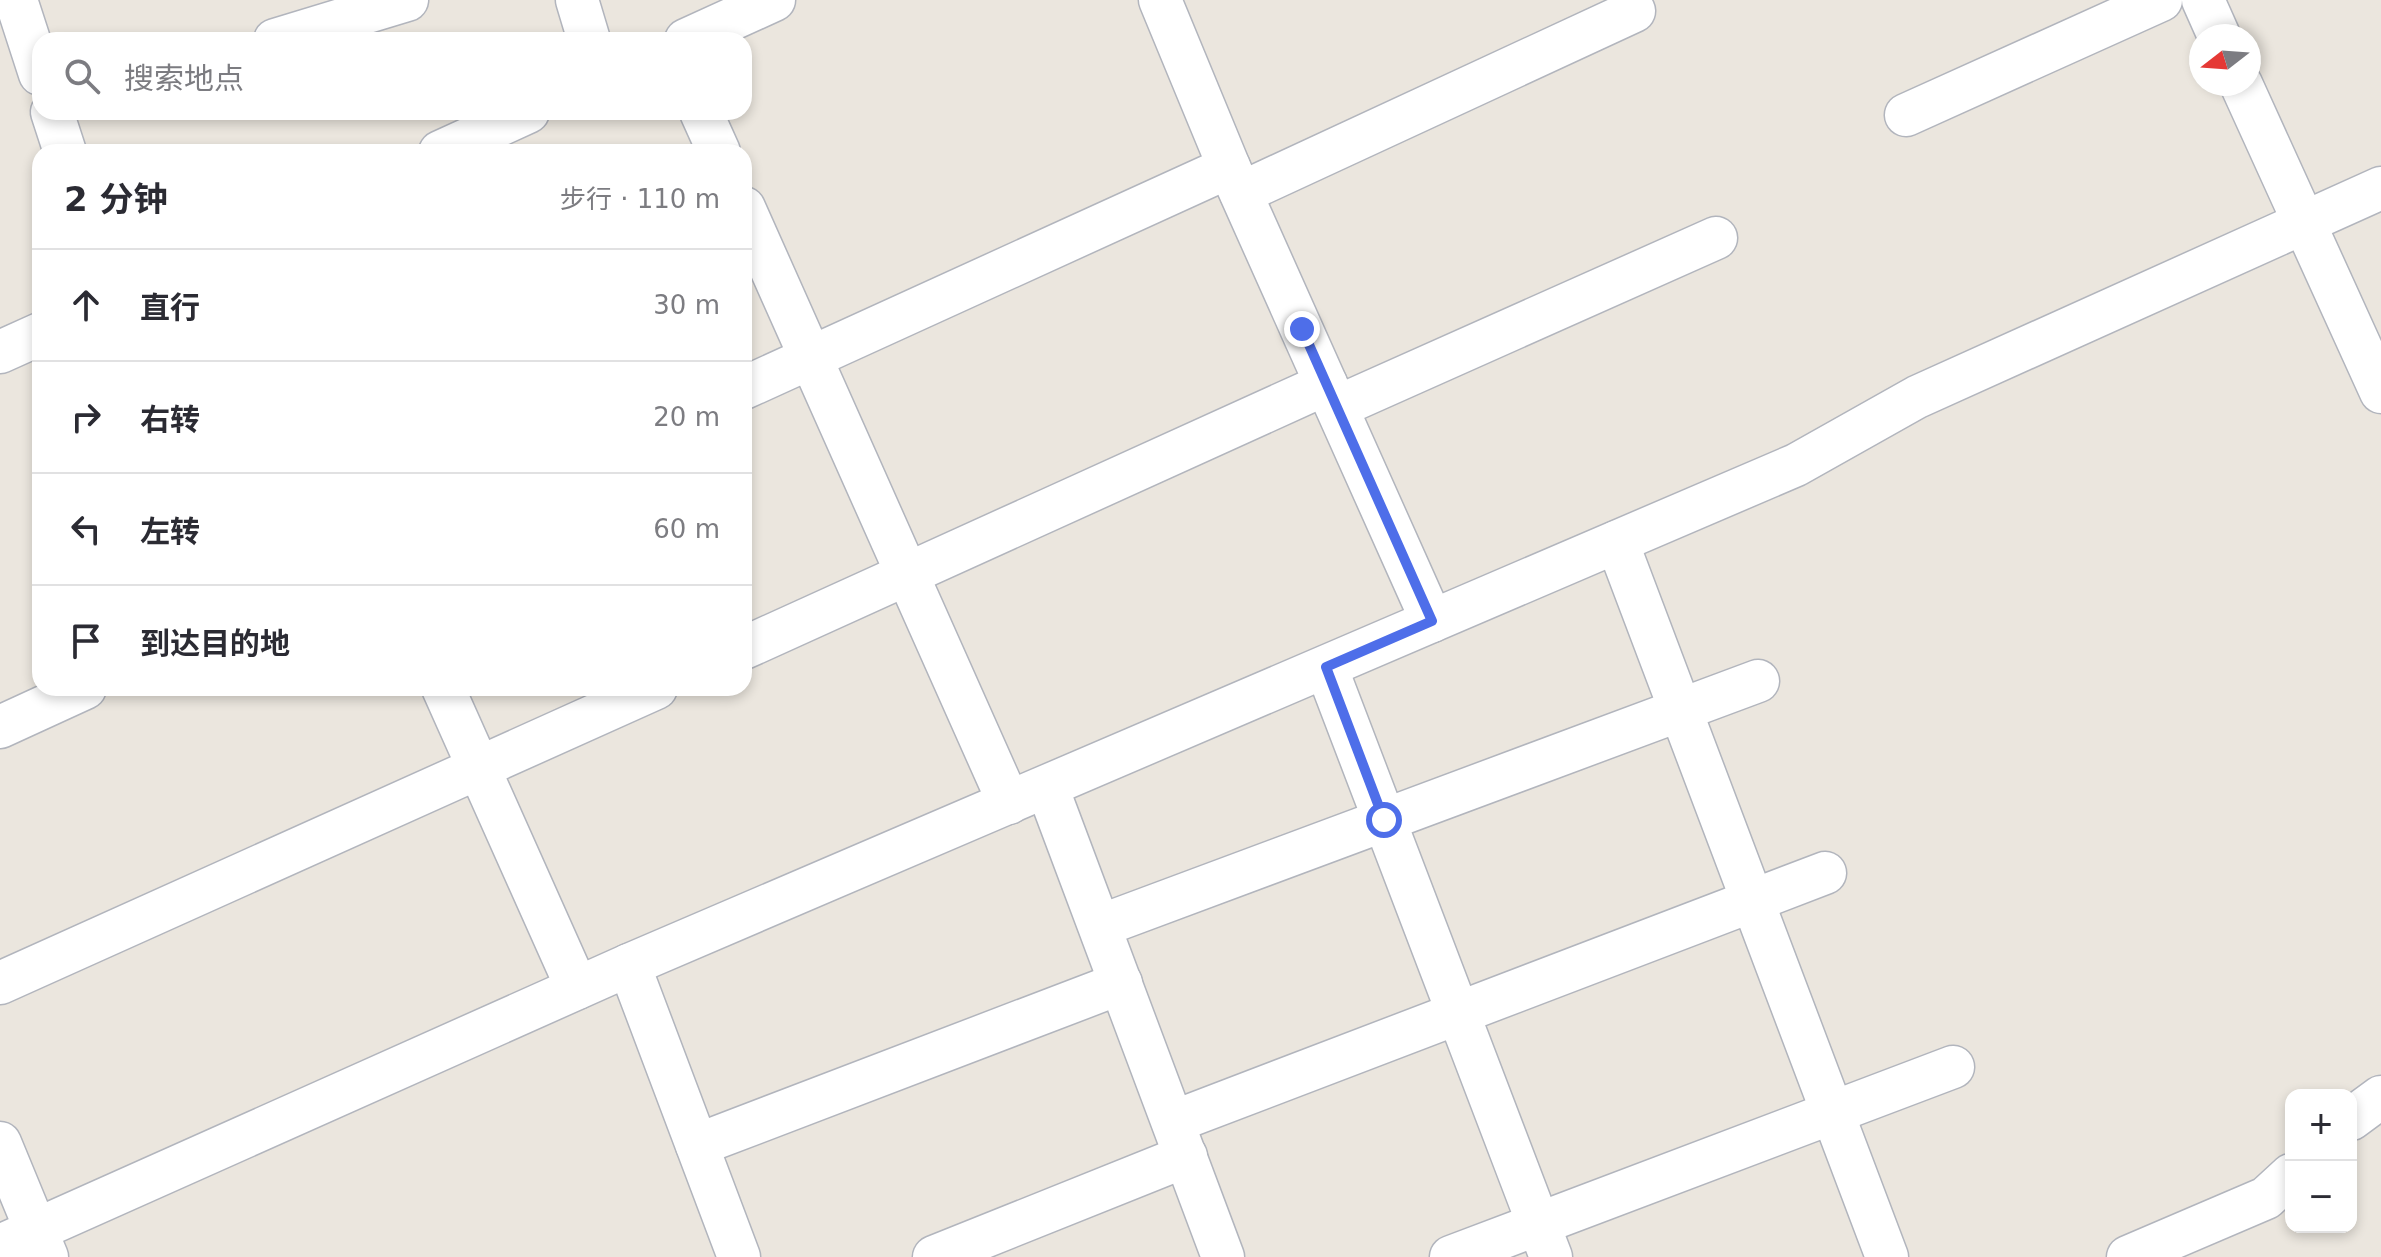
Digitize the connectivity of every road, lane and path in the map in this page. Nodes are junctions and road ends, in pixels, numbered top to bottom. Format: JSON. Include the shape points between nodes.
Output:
{"nodes":[{"id":1,"x":16,"y":0,"type":"edge"},
{"id":2,"x":407,"y":0,"type":"edge"},
{"id":3,"x":577,"y":0,"type":"edge"},
{"id":4,"x":774,"y":0,"type":"edge"},
{"id":5,"x":1160,"y":0,"type":"edge"},
{"id":6,"x":2161,"y":0,"type":"edge"},
{"id":7,"x":2203,"y":0,"type":"edge"},
{"id":8,"x":1634,"y":11,"type":"dead end"},
{"id":9,"x":2214,"y":24,"type":"edge"},
{"id":10,"x":301,"y":32,"type":"edge"},
{"id":11,"x":587,"y":32,"type":"edge"},
{"id":12,"x":704,"y":32,"type":"edge"},
{"id":13,"x":32,"y":49,"type":"edge"},
{"id":14,"x":2246,"y":96,"type":"edge"},
{"id":15,"x":1906,"y":115,"type":"dead end"},
{"id":16,"x":55,"y":120,"type":"edge"},
{"id":17,"x":510,"y":120,"type":"edge"},
{"id":18,"x":705,"y":120,"type":"edge"},
{"id":19,"x":62,"y":144,"type":"edge"},
{"id":20,"x":458,"y":144,"type":"edge"},
{"id":21,"x":715,"y":144,"type":"edge"},
{"id":22,"x":1235,"y":180,"type":"junction"},
{"id":23,"x":2381,"y":188,"type":"edge"},
{"id":24,"x":2304,"y":223,"type":"junction"},
{"id":25,"x":752,"y":226,"type":"edge"},
{"id":26,"x":1716,"y":238,"type":"dead end"},
{"id":27,"x":32,"y":338,"type":"edge"},
{"id":28,"x":2365,"y":349,"type":"edge"},
{"id":29,"x":0,"y":352,"type":"edge"},
{"id":30,"x":811,"y":358,"type":"junction"},
{"id":31,"x":752,"y":384,"type":"edge"},
{"id":32,"x":2381,"y":392,"type":"edge"},
{"id":33,"x":1331,"y":396,"type":"junction"},
{"id":34,"x":1617,"y":542,"type":"junction"},
{"id":35,"x":907,"y":574,"type":"junction"},
{"id":36,"x":1432,"y":621,"type":"junction"},
{"id":37,"x":752,"y":644,"type":"edge"},
{"id":38,"x":1326,"y":667,"type":"junction"},
{"id":39,"x":1758,"y":681,"type":"dead end"},
{"id":40,"x":68,"y":696,"type":"edge"},
{"id":41,"x":447,"y":696,"type":"edge"},
{"id":42,"x":638,"y":696,"type":"edge"},
{"id":43,"x":1680,"y":710,"type":"junction"},
{"id":44,"x":0,"y":727,"type":"edge"},
{"id":45,"x":479,"y":768,"type":"junction"},
{"id":46,"x":1047,"y":787,"type":"junction"},
{"id":47,"x":1009,"y":803,"type":"junction"},
{"id":48,"x":1384,"y":820,"type":"junction"},
{"id":49,"x":1825,"y":873,"type":"dead end"},
{"id":50,"x":1753,"y":901,"type":"junction"},
{"id":51,"x":1100,"y":926,"type":"junction"},
{"id":52,"x":629,"y":965,"type":"junction"},
{"id":53,"x":0,"y":983,"type":"edge"},
{"id":54,"x":1121,"y":983,"type":"junction"},
{"id":55,"x":577,"y":988,"type":"junction"},
{"id":56,"x":1458,"y":1013,"type":"junction"},
{"id":57,"x":1953,"y":1067,"type":"dead end"},
{"id":58,"x":2381,"y":1097,"type":"edge"},
{"id":59,"x":1833,"y":1112,"type":"junction"},
{"id":60,"x":2357,"y":1115,"type":"edge"},
{"id":61,"x":1179,"y":1139,"type":"junction"},
{"id":62,"x":0,"y":1143,"type":"edge"},
{"id":63,"x":697,"y":1145,"type":"junction"},
{"id":64,"x":2285,"y":1181,"type":"edge"},
{"id":65,"x":1544,"y":1240,"type":"edge"},
{"id":66,"x":28,"y":1244,"type":"edge"},
{"id":67,"x":739,"y":1257,"type":"edge"},
{"id":68,"x":934,"y":1257,"type":"edge"},
{"id":69,"x":1223,"y":1257,"type":"edge"},
{"id":70,"x":1451,"y":1257,"type":"edge"},
{"id":71,"x":1887,"y":1257,"type":"edge"},
{"id":72,"x":2128,"y":1257,"type":"edge"}],
"edges":[{"from":1,"to":13,"type":"street"},
{"from":2,"to":10,"type":"street"},
{"from":3,"to":11,"type":"street"},
{"from":4,"to":12,"type":"street"},
{"from":5,"to":22,"type":"street"},
{"from":6,"to":15,"type":"street"},
{"from":7,"to":9,"type":"street"},
{"from":8,"to":22,"type":"street"},
{"from":14,"to":24,"type":"street"},
{"from":16,"to":19,"type":"street"},
{"from":17,"to":20,"type":"street"},
{"from":18,"to":21,"type":"street"},
{"from":22,"to":30,"type":"street"},
{"from":22,"to":33,"type":"street"},
{"from":23,"to":24,"type":"street"},
{"from":24,"to":28,"type":"street"},
{"from":24,"to":34,"type":"street","via":[[1917,397],[1796,465]]},
{"from":25,"to":30,"type":"street"},
{"from":26,"to":33,"type":"street"},
{"from":27,"to":29,"type":"street"},
{"from":28,"to":32,"type":"street"},
{"from":30,"to":31,"type":"street"},
{"from":30,"to":35,"type":"street"},
{"from":33,"to":35,"type":"street"},
{"from":33,"to":36,"type":"street"},
{"from":34,"to":36,"type":"street"},
{"from":34,"to":43,"type":"street"},
{"from":35,"to":37,"type":"street"},
{"from":35,"to":47,"type":"street"},
{"from":36,"to":38,"type":"street"},
{"from":38,"to":46,"type":"street"},
{"from":38,"to":48,"type":"street"},
{"from":39,"to":43,"type":"street"},
{"from":40,"to":44,"type":"street"},
{"from":41,"to":45,"type":"street"},
{"from":42,"to":45,"type":"street"},
{"from":43,"to":48,"type":"street"},
{"from":43,"to":50,"type":"street"},
{"from":45,"to":53,"type":"street"},
{"from":45,"to":55,"type":"street"},
{"from":46,"to":47,"type":"street"},
{"from":46,"to":51,"type":"street"},
{"from":47,"to":52,"type":"street"},
{"from":48,"to":51,"type":"street"},
{"from":48,"to":56,"type":"street"},
{"from":49,"to":50,"type":"street"},
{"from":50,"to":56,"type":"street"},
{"from":50,"to":59,"type":"street"},
{"from":51,"to":54,"type":"street"},
{"from":52,"to":55,"type":"street"},
{"from":52,"to":63,"type":"street"},
{"from":54,"to":61,"type":"street"},
{"from":54,"to":63,"type":"street"},
{"from":55,"to":66,"type":"street"},
{"from":56,"to":61,"type":"street"},
{"from":56,"to":65,"type":"street"},
{"from":57,"to":59,"type":"street"},
{"from":58,"to":60,"type":"street"},
{"from":59,"to":65,"type":"street"},
{"from":59,"to":71,"type":"street"},
{"from":61,"to":68,"type":"street"},
{"from":61,"to":69,"type":"street"},
{"from":62,"to":66,"type":"street"},
{"from":63,"to":67,"type":"street"},
{"from":64,"to":72,"type":"street","via":[[2266,1198]]},
{"from":65,"to":70,"type":"street"}]}
